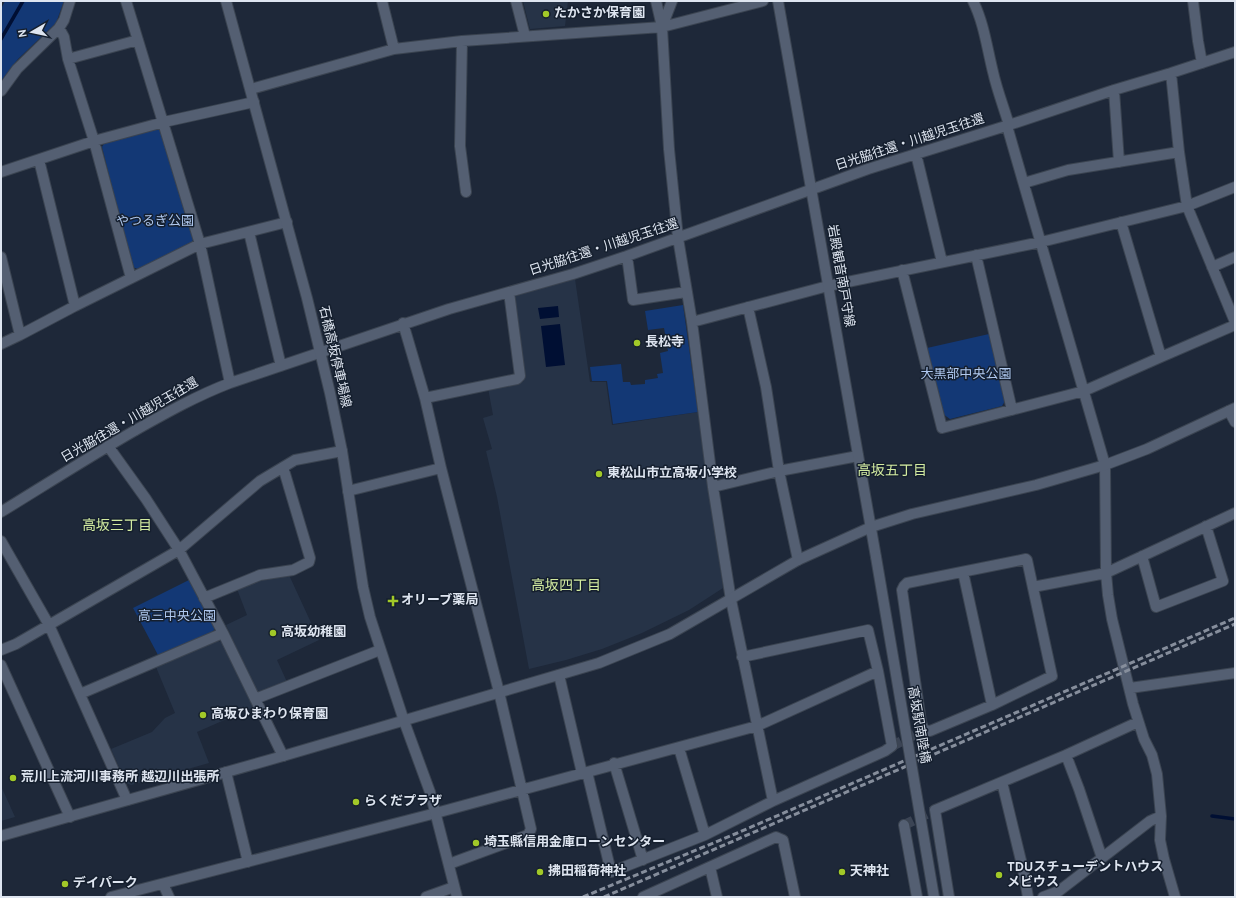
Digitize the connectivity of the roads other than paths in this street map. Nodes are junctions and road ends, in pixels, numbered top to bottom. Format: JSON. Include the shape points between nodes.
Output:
{"nodes":[{"id":1,"x":70,"y":1,"type":"edge"},
{"id":2,"x":126,"y":1,"type":"edge"},
{"id":3,"x":226,"y":1,"type":"edge"},
{"id":4,"x":382,"y":1,"type":"edge"},
{"id":5,"x":516,"y":1,"type":"edge"},
{"id":6,"x":656,"y":1,"type":"edge"},
{"id":7,"x":672,"y":1,"type":"edge"},
{"id":8,"x":763,"y":1,"type":"edge"},
{"id":9,"x":778,"y":1,"type":"edge"},
{"id":10,"x":973,"y":1,"type":"edge"},
{"id":11,"x":1193,"y":1,"type":"edge"},
{"id":12,"x":662,"y":27,"type":"junction"},
{"id":13,"x":59,"y":28,"type":"junction"},
{"id":14,"x":525,"y":36,"type":"junction"},
{"id":15,"x":138,"y":40,"type":"junction"},
{"id":16,"x":462,"y":41,"type":"junction"},
{"id":17,"x":394,"y":49,"type":"junction"},
{"id":18,"x":1235,"y":52,"type":"edge"},
{"id":19,"x":68,"y":59,"type":"junction"},
{"id":20,"x":1202,"y":63,"type":"junction"},
{"id":21,"x":1171,"y":73,"type":"junction"},
{"id":22,"x":251,"y":89,"type":"junction"},
{"id":23,"x":1114,"y":90,"type":"junction"},
{"id":24,"x":1,"y":91,"type":"edge"},
{"id":25,"x":254,"y":102,"type":"junction"},
{"id":26,"x":164,"y":122,"type":"junction"},
{"id":27,"x":1008,"y":126,"type":"junction"},
{"id":28,"x":94,"y":141,"type":"junction"},
{"id":29,"x":1179,"y":152,"type":"junction"},
{"id":30,"x":916,"y":154,"type":"junction"},
{"id":31,"x":39,"y":160,"type":"junction"},
{"id":32,"x":1118,"y":162,"type":"junction"},
{"id":33,"x":1,"y":172,"type":"edge"},
{"id":34,"x":1024,"y":183,"type":"junction"},
{"id":35,"x":1235,"y":187,"type":"edge"},
{"id":36,"x":811,"y":189,"type":"junction"},
{"id":37,"x":466,"y":192,"type":"dead end"},
{"id":38,"x":1187,"y":206,"type":"junction"},
{"id":39,"x":286,"y":222,"type":"junction"},
{"id":40,"x":1121,"y":222,"type":"junction"},
{"id":41,"x":249,"y":232,"type":"junction"},
{"id":42,"x":678,"y":238,"type":"junction"},
{"id":43,"x":1041,"y":242,"type":"junction"},
{"id":44,"x":200,"y":244,"type":"junction"},
{"id":45,"x":976,"y":255,"type":"junction"},
{"id":46,"x":627,"y":256,"type":"junction"},
{"id":47,"x":1,"y":257,"type":"edge"},
{"id":48,"x":1235,"y":257,"type":"edge"},
{"id":49,"x":942,"y":262,"type":"junction"},
{"id":50,"x":1212,"y":267,"type":"junction"},
{"id":51,"x":902,"y":270,"type":"junction"},
{"id":52,"x":130,"y":278,"type":"junction"},
{"id":53,"x":828,"y":286,"type":"junction"},
{"id":54,"x":509,"y":292,"type":"junction"},
{"id":55,"x":686,"y":292,"type":"junction"},
{"id":56,"x":75,"y":306,"type":"junction"},
{"id":57,"x":748,"y":307,"type":"junction"},
{"id":58,"x":692,"y":322,"type":"junction"},
{"id":59,"x":403,"y":323,"type":"junction"},
{"id":60,"x":1235,"y":324,"type":"edge"},
{"id":61,"x":20,"y":335,"type":"junction"},
{"id":62,"x":1,"y":344,"type":"edge"},
{"id":63,"x":321,"y":353,"type":"junction"},
{"id":64,"x":1161,"y":357,"type":"junction"},
{"id":65,"x":281,"y":366,"type":"junction"},
{"id":66,"x":230,"y":383,"type":"junction"},
{"id":67,"x":1084,"y":391,"type":"junction"},
{"id":68,"x":425,"y":398,"type":"junction"},
{"id":69,"x":1232,"y":409,"type":"edge"},
{"id":70,"x":1012,"y":410,"type":"junction"},
{"id":71,"x":1235,"y":422,"type":"edge"},
{"id":72,"x":108,"y":446,"type":"junction"},
{"id":73,"x":342,"y":451,"type":"junction"},
{"id":74,"x":858,"y":456,"type":"junction"},
{"id":75,"x":1105,"y":465,"type":"junction"},
{"id":76,"x":284,"y":467,"type":"junction"},
{"id":77,"x":441,"y":468,"type":"junction"},
{"id":78,"x":779,"y":471,"type":"junction"},
{"id":79,"x":713,"y":487,"type":"junction"},
{"id":80,"x":348,"y":491,"type":"junction"},
{"id":81,"x":1,"y":512,"type":"edge"},
{"id":82,"x":1235,"y":513,"type":"edge"},
{"id":83,"x":1206,"y":526,"type":"junction"},
{"id":84,"x":871,"y":527,"type":"junction"},
{"id":85,"x":1,"y":541,"type":"edge"},
{"id":86,"x":179,"y":550,"type":"junction"},
{"id":87,"x":1142,"y":556,"type":"junction"},
{"id":88,"x":876,"y":557,"type":"joint"},
{"id":89,"x":798,"y":560,"type":"junction"},
{"id":90,"x":963,"y":572,"type":"junction"},
{"id":91,"x":1106,"y":573,"type":"junction"},
{"id":92,"x":1033,"y":587,"type":"junction"},
{"id":93,"x":204,"y":598,"type":"junction"},
{"id":94,"x":731,"y":600,"type":"junction"},
{"id":95,"x":49,"y":625,"type":"junction"},
{"id":96,"x":223,"y":633,"type":"junction"},
{"id":97,"x":1,"y":650,"type":"edge"},
{"id":98,"x":380,"y":650,"type":"junction"},
{"id":99,"x":742,"y":657,"type":"junction"},
{"id":100,"x":1,"y":665,"type":"edge"},
{"id":101,"x":878,"y":671,"type":"junction"},
{"id":102,"x":1235,"y":673,"type":"edge"},
{"id":103,"x":559,"y":675,"type":"junction"},
{"id":104,"x":1130,"y":688,"type":"junction"},
{"id":105,"x":499,"y":692,"type":"junction"},
{"id":106,"x":80,"y":694,"type":"junction"},
{"id":107,"x":255,"y":699,"type":"junction"},
{"id":108,"x":992,"y":705,"type":"junction"},
{"id":109,"x":404,"y":721,"type":"junction"},
{"id":110,"x":1138,"y":722,"type":"junction"},
{"id":111,"x":757,"y":726,"type":"junction"},
{"id":112,"x":679,"y":748,"type":"junction"},
{"id":113,"x":1066,"y":754,"type":"junction"},
{"id":114,"x":283,"y":756,"type":"junction"},
{"id":115,"x":614,"y":764,"type":"junction"},
{"id":116,"x":226,"y":772,"type":"junction"},
{"id":117,"x":585,"y":772,"type":"junction"},
{"id":118,"x":1002,"y":782,"type":"junction"},
{"id":119,"x":522,"y":790,"type":"junction"},
{"id":120,"x":127,"y":800,"type":"junction"},
{"id":121,"x":773,"y":801,"type":"junction"},
{"id":122,"x":436,"y":813,"type":"junction"},
{"id":123,"x":1161,"y":816,"type":"junction"},
{"id":124,"x":70,"y":817,"type":"junction"},
{"id":125,"x":904,"y":826,"type":"dead end"},
{"id":126,"x":705,"y":835,"type":"junction"},
{"id":127,"x":1,"y":836,"type":"edge"},
{"id":128,"x":1102,"y":858,"type":"junction"},
{"id":129,"x":643,"y":860,"type":"junction"},
{"id":130,"x":248,"y":862,"type":"junction"},
{"id":131,"x":449,"y":864,"type":"junction"},
{"id":132,"x":710,"y":867,"type":"junction"},
{"id":133,"x":163,"y":884,"type":"junction"},
{"id":134,"x":454,"y":887,"type":"junction"},
{"id":135,"x":1059,"y":894,"type":"edge"},
{"id":136,"x":655,"y":895,"type":"edge"},
{"id":137,"x":111,"y":897,"type":"edge"},
{"id":138,"x":169,"y":897,"type":"edge"},
{"id":139,"x":426,"y":897,"type":"edge"},
{"id":140,"x":457,"y":897,"type":"edge"},
{"id":141,"x":643,"y":897,"type":"edge"},
{"id":142,"x":717,"y":897,"type":"edge"},
{"id":143,"x":795,"y":897,"type":"edge"},
{"id":144,"x":917,"y":897,"type":"edge"},
{"id":145,"x":934,"y":897,"type":"edge"},
{"id":146,"x":949,"y":897,"type":"edge"},
{"id":147,"x":1028,"y":897,"type":"edge"},
{"id":148,"x":1043,"y":897,"type":"edge"},
{"id":149,"x":1175,"y":897,"type":"edge"}],
"edges":[{"from":1,"to":13,"type":"street"},
{"from":2,"to":15,"type":"street"},
{"from":3,"to":22,"type":"street","name":"石橋高坂停車場線"},
{"from":4,"to":17,"type":"street"},
{"from":5,"to":14,"type":"street"},
{"from":6,"to":12,"type":"street"},
{"from":7,"to":12,"type":"street"},
{"from":8,"to":12,"type":"street"},
{"from":9,"to":36,"type":"street","name":"岩殿観音南戸守線"},
{"from":10,"to":27,"type":"street","via":[[983,26]]},
{"from":11,"to":20,"type":"street"},
{"from":12,"to":14,"type":"street"},
{"from":12,"to":42,"type":"street","via":[[669,149]]},
{"from":13,"to":19,"type":"street","via":[[64,37]]},
{"from":13,"to":24,"type":"street","via":[[17,70]]},
{"from":14,"to":16,"type":"street"},
{"from":15,"to":19,"type":"street"},
{"from":15,"to":26,"type":"street"},
{"from":16,"to":17,"type":"street"},
{"from":16,"to":37,"type":"street","via":[[460,146]]},
{"from":17,"to":22,"type":"street"},
{"from":18,"to":20,"type":"street","name":"日光脇往還・川越児玉往還"},
{"from":19,"to":28,"type":"street"},
{"from":20,"to":21,"type":"street","name":"日光脇往還・川越児玉往還"},
{"from":21,"to":23,"type":"street","name":"日光脇往還・川越児玉往還"},
{"from":21,"to":29,"type":"street"},
{"from":22,"to":25,"type":"street","name":"石橋高坂停車場線"},
{"from":23,"to":27,"type":"street","name":"日光脇往還・川越児玉往還"},
{"from":23,"to":32,"type":"street"},
{"from":25,"to":26,"type":"street"},
{"from":25,"to":39,"type":"street","name":"石橋高坂停車場線"},
{"from":26,"to":28,"type":"street"},
{"from":26,"to":44,"type":"street"},
{"from":27,"to":30,"type":"street","name":"日光脇往還・川越児玉往還"},
{"from":27,"to":34,"type":"street"},
{"from":28,"to":31,"type":"street"},
{"from":28,"to":52,"type":"street"},
{"from":29,"to":32,"type":"street"},
{"from":29,"to":38,"type":"street"},
{"from":30,"to":36,"type":"street","name":"日光脇往還・川越児玉往還"},
{"from":30,"to":49,"type":"street"},
{"from":31,"to":33,"type":"street"},
{"from":31,"to":56,"type":"street"},
{"from":32,"to":34,"type":"street","via":[[1068,170]]},
{"from":34,"to":43,"type":"street"},
{"from":35,"to":38,"type":"street"},
{"from":36,"to":42,"type":"street","name":"日光脇往還・川越児玉往還"},
{"from":36,"to":53,"type":"street","name":"岩殿観音南戸守線"},
{"from":38,"to":40,"type":"street"},
{"from":38,"to":50,"type":"street"},
{"from":39,"to":41,"type":"street"},
{"from":39,"to":63,"type":"street","name":"石橋高坂停車場線"},
{"from":40,"to":43,"type":"street"},
{"from":40,"to":64,"type":"street"},
{"from":41,"to":44,"type":"street"},
{"from":41,"to":65,"type":"street"},
{"from":42,"to":46,"type":"street","name":"日光脇往還・川越児玉往還"},
{"from":42,"to":55,"type":"street"},
{"from":43,"to":45,"type":"street"},
{"from":43,"to":67,"type":"street"},
{"from":44,"to":52,"type":"street"},
{"from":44,"to":66,"type":"street"},
{"from":45,"to":49,"type":"street"},
{"from":45,"to":70,"type":"street"},
{"from":46,"to":54,"type":"street","name":"日光脇往還・川越児玉往還"},
{"from":46,"to":55,"type":"street","via":[[633,300]]},
{"from":47,"to":61,"type":"street"},
{"from":48,"to":50,"type":"street"},
{"from":49,"to":51,"type":"street"},
{"from":50,"to":60,"type":"street"},
{"from":51,"to":53,"type":"street"},
{"from":51,"to":70,"type":"street","via":[[942,428]]},
{"from":52,"to":56,"type":"street"},
{"from":53,"to":57,"type":"street"},
{"from":53,"to":74,"type":"street","name":"岩殿観音南戸守線"},
{"from":54,"to":59,"type":"street","name":"日光脇往還・川越児玉往還"},
{"from":54,"to":68,"type":"street","via":[[520,376],[517,379]]},
{"from":55,"to":58,"type":"street"},
{"from":56,"to":61,"type":"street"},
{"from":57,"to":58,"type":"street"},
{"from":57,"to":78,"type":"street","via":[[766,387]]},
{"from":58,"to":79,"type":"street"},
{"from":59,"to":63,"type":"street","name":"日光脇往還・川越児玉往還"},
{"from":59,"to":68,"type":"street"},
{"from":60,"to":64,"type":"street"},
{"from":61,"to":62,"type":"street"},
{"from":63,"to":65,"type":"street","name":"日光脇往還・川越児玉往還"},
{"from":63,"to":73,"type":"street","name":"石橋高坂停車場線"},
{"from":64,"to":67,"type":"street"},
{"from":65,"to":66,"type":"street","name":"日光脇往還・川越児玉往還"},
{"from":66,"to":72,"type":"street","name":"日光脇往還・川越児玉往還","via":[[192,399]]},
{"from":67,"to":70,"type":"street"},
{"from":67,"to":75,"type":"street"},
{"from":68,"to":77,"type":"street"},
{"from":69,"to":71,"type":"street"},
{"from":69,"to":75,"type":"street","via":[[1147,449]]},
{"from":72,"to":81,"type":"street","name":"日光脇往還・川越児玉往還"},
{"from":72,"to":86,"type":"street"},
{"from":73,"to":76,"type":"street","via":[[295,460]]},
{"from":73,"to":80,"type":"street","name":"石橋高坂停車場線"},
{"from":74,"to":78,"type":"street"},
{"from":74,"to":84,"type":"street","name":"岩殿観音南戸守線"},
{"from":75,"to":84,"type":"street","via":[[1036,485],[912,514]]},
{"from":75,"to":91,"type":"street"},
{"from":76,"to":86,"type":"street","via":[[260,481]]},
{"from":76,"to":93,"type":"street","via":[[309,562],[289,571],[260,575]]},
{"from":77,"to":80,"type":"street"},
{"from":77,"to":105,"type":"street"},
{"from":78,"to":79,"type":"street"},
{"from":78,"to":89,"type":"street"},
{"from":79,"to":94,"type":"street"},
{"from":80,"to":98,"type":"street","name":"石橋高坂停車場線","via":[[363,587]]},
{"from":82,"to":83,"type":"street"},
{"from":83,"to":87,"type":"street"},
{"from":83,"to":87,"type":"street","via":[[1223,581],[1156,607]]},
{"from":84,"to":88,"type":"street","name":"岩殿観音南戸守線"},
{"from":84,"to":89,"type":"street"},
{"from":85,"to":95,"type":"street"},
{"from":86,"to":93,"type":"street"},
{"from":86,"to":95,"type":"street"},
{"from":87,"to":91,"type":"street"},
{"from":88,"to":145,"type":"street","name":"高坂駅南陸橋","bridge":true},
{"from":89,"to":94,"type":"street"},
{"from":90,"to":92,"type":"street","via":[[1026,559]]},
{"from":90,"to":108,"type":"street"},
{"from":90,"to":108,"type":"street","via":[[907,583],[902,590],[921,722],[924,730],[930,731]]},
{"from":91,"to":92,"type":"street"},
{"from":91,"to":104,"type":"street","via":[[1112,619]]},
{"from":92,"to":108,"type":"street","via":[[1052,676]]},
{"from":93,"to":96,"type":"street"},
{"from":94,"to":99,"type":"street"},
{"from":94,"to":103,"type":"street","via":[[670,634],[599,663]]},
{"from":95,"to":97,"type":"street"},
{"from":95,"to":106,"type":"street"},
{"from":96,"to":106,"type":"street"},
{"from":96,"to":107,"type":"street"},
{"from":98,"to":107,"type":"street"},
{"from":98,"to":109,"type":"street","name":"石橋高坂停車場線"},
{"from":99,"to":101,"type":"street","via":[[868,630]]},
{"from":99,"to":111,"type":"street"},
{"from":100,"to":124,"type":"street"},
{"from":101,"to":111,"type":"street"},
{"from":101,"to":121,"type":"street","via":[[892,746]]},
{"from":102,"to":104,"type":"street"},
{"from":103,"to":105,"type":"street"},
{"from":103,"to":117,"type":"street"},
{"from":104,"to":110,"type":"street"},
{"from":105,"to":109,"type":"street"},
{"from":105,"to":119,"type":"street"},
{"from":106,"to":120,"type":"street"},
{"from":107,"to":114,"type":"street"},
{"from":109,"to":114,"type":"street"},
{"from":109,"to":122,"type":"street","name":"石橋高坂停車場線"},
{"from":110,"to":113,"type":"street"},
{"from":110,"to":123,"type":"street","via":[[1157,774]]},
{"from":111,"to":112,"type":"street"},
{"from":111,"to":121,"type":"street"},
{"from":112,"to":115,"type":"street"},
{"from":112,"to":126,"type":"street"},
{"from":113,"to":118,"type":"street"},
{"from":113,"to":128,"type":"street"},
{"from":114,"to":116,"type":"street"},
{"from":115,"to":117,"type":"street"},
{"from":115,"to":129,"type":"street"},
{"from":116,"to":120,"type":"street"},
{"from":116,"to":130,"type":"street"},
{"from":117,"to":119,"type":"street"},
{"from":117,"to":129,"type":"street","via":[[611,872]]},
{"from":118,"to":146,"type":"street","via":[[935,810]]},
{"from":118,"to":147,"type":"street"},
{"from":119,"to":122,"type":"street"},
{"from":119,"to":131,"type":"street","via":[[531,829],[528,836]]},
{"from":120,"to":124,"type":"street"},
{"from":121,"to":126,"type":"street"},
{"from":122,"to":130,"type":"street"},
{"from":122,"to":131,"type":"street","name":"石橋高坂停車場線"},
{"from":123,"to":128,"type":"street","via":[[1150,821]]},
{"from":123,"to":149,"type":"street","via":[[1160,840]]},
{"from":124,"to":127,"type":"street"},
{"from":125,"to":144,"type":"street"},
{"from":126,"to":129,"type":"street"},
{"from":128,"to":135,"type":"street"},
{"from":130,"to":133,"type":"street"},
{"from":131,"to":134,"type":"street","name":"石橋高坂停車場線"},
{"from":132,"to":136,"type":"street"},
{"from":132,"to":142,"type":"street"},
{"from":132,"to":143,"type":"street","via":[[776,837],[783,840]]},
{"from":133,"to":137,"type":"street"},
{"from":133,"to":138,"type":"street"},
{"from":134,"to":139,"type":"street"},
{"from":134,"to":140,"type":"street","name":"石橋高坂停車場線"},
{"from":135,"to":148,"type":"street"},
{"from":136,"to":141,"type":"street"}]}
